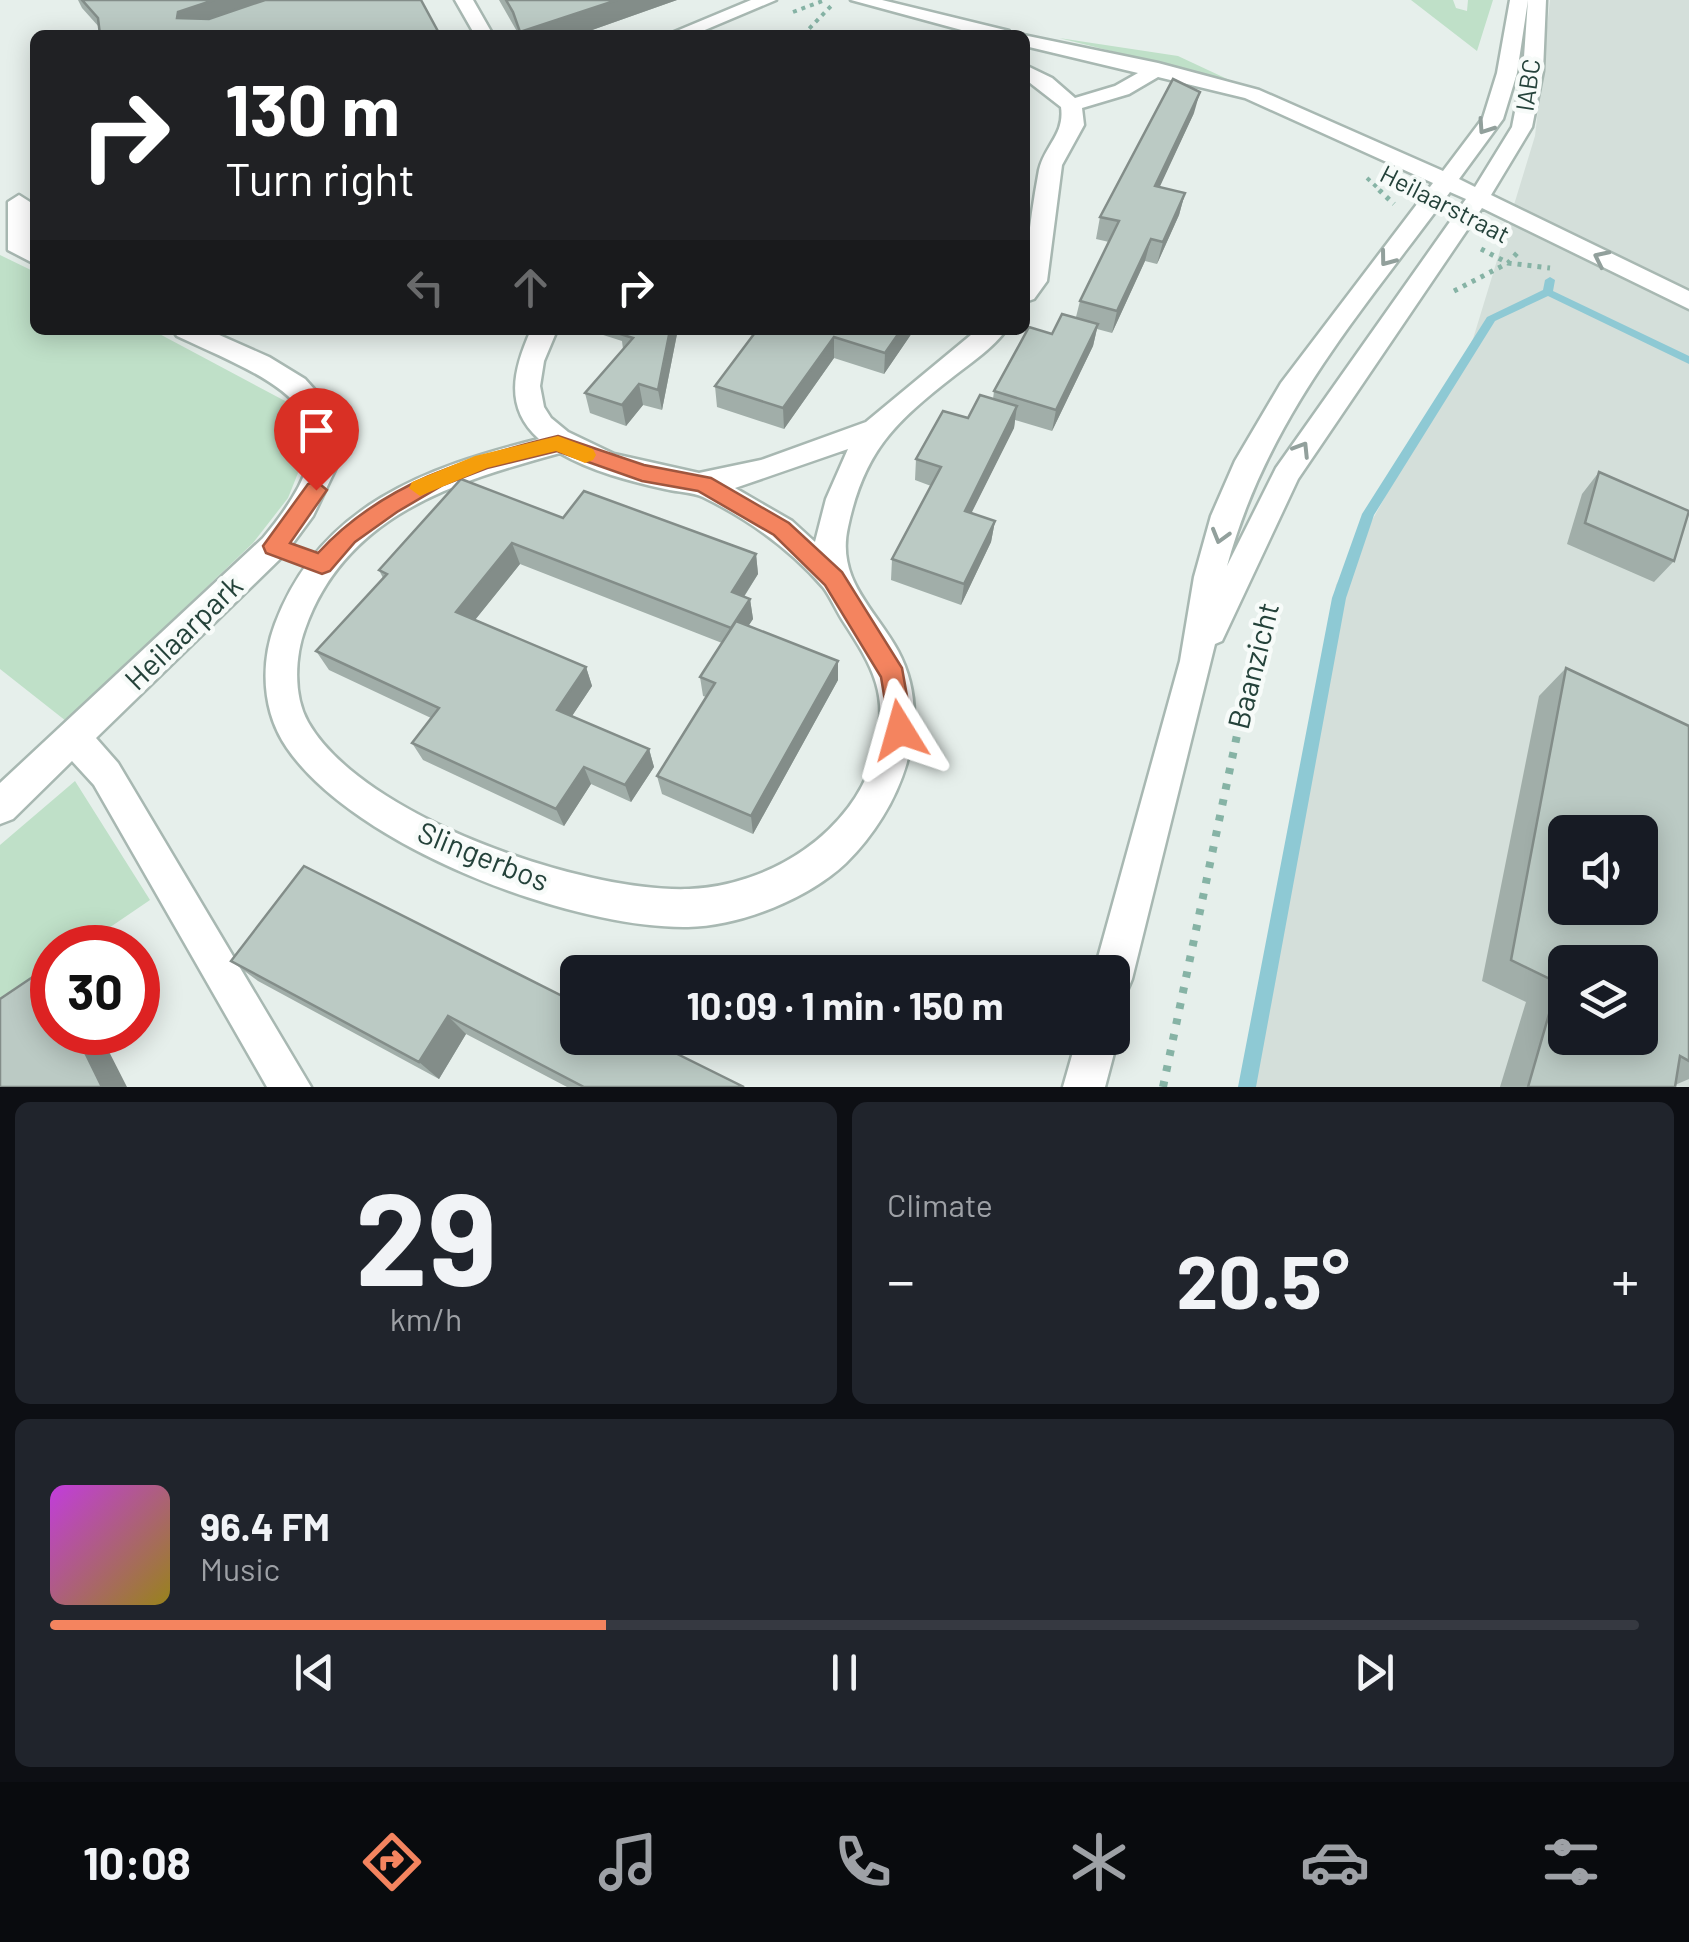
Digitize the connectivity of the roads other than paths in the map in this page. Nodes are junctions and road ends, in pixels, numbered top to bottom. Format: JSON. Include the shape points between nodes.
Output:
{"nodes":[{"id":1,"x":464,"y":0,"type":"edge"},
{"id":2,"x":767,"y":0,"type":"edge"},
{"id":3,"x":860,"y":0,"type":"edge"},
{"id":4,"x":1519,"y":0,"type":"edge"},
{"id":5,"x":1537,"y":0,"type":"edge"},
{"id":6,"x":481,"y":30,"type":"edge"},
{"id":7,"x":689,"y":30,"type":"edge"},
{"id":8,"x":982,"y":30,"type":"edge"},
{"id":9,"x":1030,"y":41,"type":"edge"},
{"id":10,"x":1158,"y":70,"type":"junction"},
{"id":11,"x":1030,"y":73,"type":"edge"},
{"id":12,"x":1070,"y":106,"type":"junction"},
{"id":13,"x":1051,"y":165,"type":"junction"},
{"id":14,"x":1030,"y":175,"type":"edge"},
{"id":15,"x":1439,"y":189,"type":"junction"},
{"id":16,"x":18,"y":203,"type":"edge"},
{"id":17,"x":1472,"y":206,"type":"junction"},
{"id":18,"x":1030,"y":218,"type":"edge"},
{"id":19,"x":1045,"y":228,"type":"junction"},
{"id":20,"x":30,"y":255,"type":"edge"},
{"id":21,"x":1030,"y":288,"type":"edge"},
{"id":22,"x":1689,"y":301,"type":"edge"},
{"id":23,"x":1689,"y":323,"type":"edge"},
{"id":24,"x":196,"y":335,"type":"edge"},
{"id":25,"x":541,"y":335,"type":"edge"},
{"id":26,"x":988,"y":335,"type":"edge"},
{"id":27,"x":875,"y":429,"type":"junction"},
{"id":28,"x":558,"y":444,"type":"junction"},
{"id":29,"x":704,"y":484,"type":"junction"},
{"id":30,"x":274,"y":546,"type":"junction"},
{"id":31,"x":322,"y":564,"type":"junction"},
{"id":32,"x":833,"y":578,"type":"junction"},
{"id":33,"x":1196,"y":662,"type":"junction"},
{"id":34,"x":73,"y":738,"type":"junction"},
{"id":35,"x":0,"y":807,"type":"edge"},
{"id":36,"x":1118,"y":955,"type":"edge"},
{"id":37,"x":1092,"y":1055,"type":"edge"},
{"id":38,"x":290,"y":1087,"type":"edge"},
{"id":39,"x":1084,"y":1087,"type":"edge"}],
"edges":[{"from":1,"to":6,"type":"street"},
{"from":2,"to":7,"type":"street"},
{"from":3,"to":8,"type":"street"},
{"from":4,"to":15,"type":"street","name":"IABC","one_way":true,"via":[[1493,118]]},
{"from":5,"to":17,"type":"street","name":"IABC","via":[[1522,127]]},
{"from":9,"to":10,"type":"street","name":"Heilaarstraat"},
{"from":10,"to":12,"type":"street"},
{"from":10,"to":15,"type":"street","name":"Heilaarstraat","via":[[1202,83]]},
{"from":11,"to":12,"type":"street"},
{"from":12,"to":13,"type":"street","via":[[1074,124]]},
{"from":13,"to":14,"type":"street"},
{"from":13,"to":19,"type":"street"},
{"from":15,"to":17,"type":"street","name":"Heilaarstraat"},
{"from":15,"to":33,"type":"street","name":"Baanzicht","one_way":true,"via":[[1290,390],[1249,462],[1209,576]]},
{"from":16,"to":20,"type":"street","via":[[20,250]]},
{"from":22,"to":17,"type":"street","name":"Heilaarstraat","one_way":true},
{"from":17,"to":23,"type":"street","name":"Heilaarstraat"},
{"from":33,"to":17,"type":"street","name":"Baanzicht","one_way":true,"via":[[1286,475]]},
{"from":18,"to":19,"type":"street"},
{"from":19,"to":21,"type":"street"},
{"from":24,"to":30,"type":"street","name":"Heilaarpark","via":[[294,382],[312,404],[326,458],[300,518]]},
{"from":25,"to":28,"type":"street","via":[[527,361],[529,394],[538,424]]},
{"from":26,"to":27,"type":"street","name":"Slingerbos"},
{"from":27,"to":29,"type":"street","name":"Slingerbos"},
{"from":27,"to":32,"type":"street","name":"Slingerbos","via":[[829,544]]},
{"from":28,"to":29,"type":"street","name":"Slingerbos","via":[[642,473]]},
{"from":28,"to":31,"type":"street","name":"Slingerbos","via":[[435,480],[348,536]]},
{"from":29,"to":32,"type":"street","name":"Slingerbos","via":[[782,529]]},
{"from":30,"to":31,"type":"street"},
{"from":30,"to":34,"type":"street","name":"Heilaarpark"},
{"from":31,"to":32,"type":"street","name":"Slingerbos","via":[[291,614],[281,657],[282,694],[298,735],[328,769],[415,831],[529,880],[601,900],[689,908],[758,892],[813,867],[853,826],[883,780],[900,730],[893,675]]},
{"from":33,"to":36,"type":"street","name":"Baanzicht"},
{"from":34,"to":35,"type":"street","name":"Heilaarpark"},
{"from":34,"to":38,"type":"street","via":[[106,774]]},
{"from":37,"to":39,"type":"street"}]}
